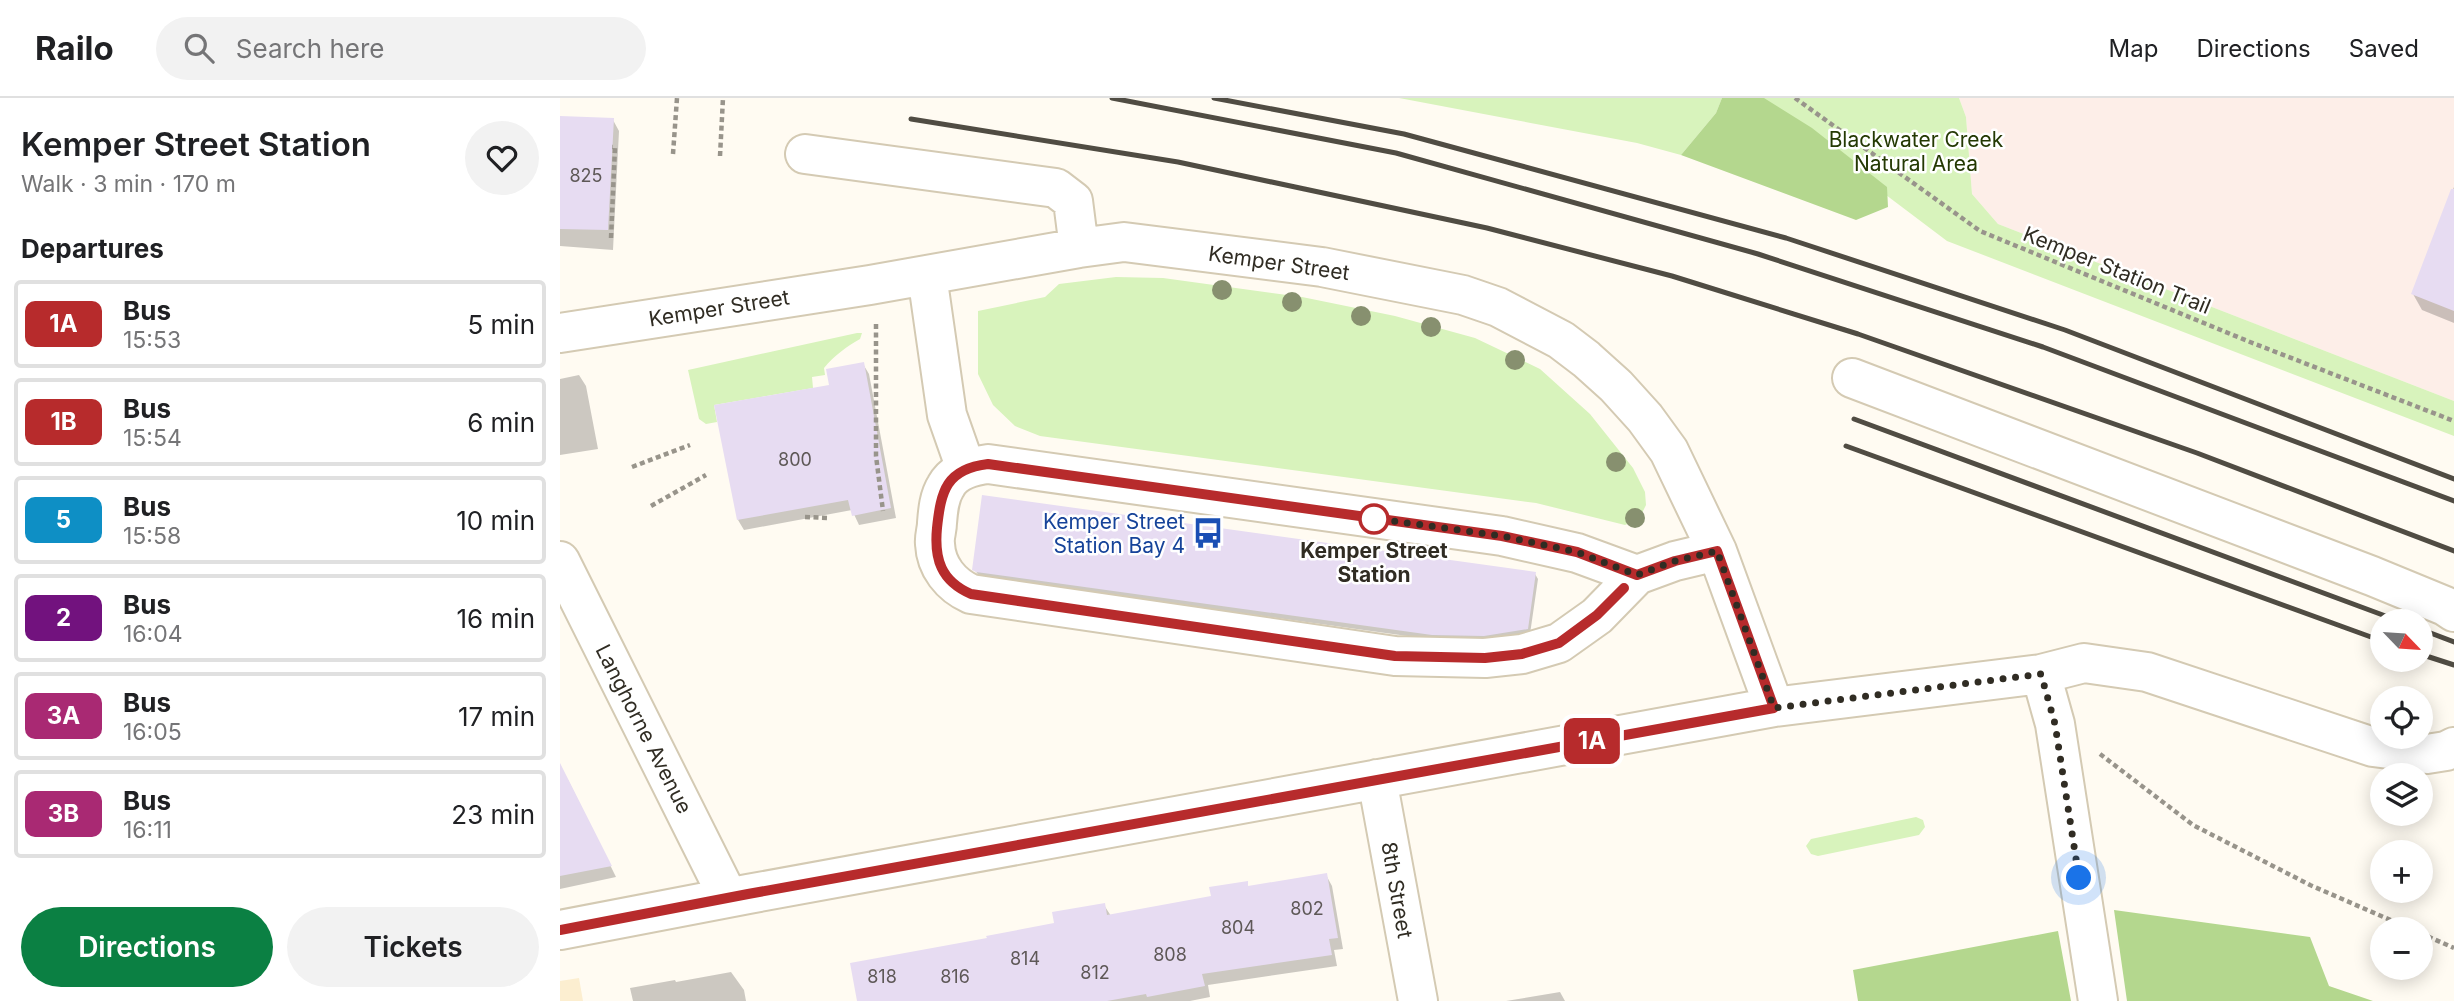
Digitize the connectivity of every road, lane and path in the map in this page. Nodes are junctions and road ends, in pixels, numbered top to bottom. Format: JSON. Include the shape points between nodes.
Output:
{"nodes":[{"id":1,"x":677,"y":98,"type":"edge"},
{"id":2,"x":723,"y":98,"type":"edge"},
{"id":3,"x":1795,"y":98,"type":"edge"},
{"id":4,"x":612,"y":147,"type":"dead end"},
{"id":5,"x":673,"y":154,"type":"dead end"},
{"id":6,"x":806,"y":154,"type":"dead end"},
{"id":7,"x":720,"y":156,"type":"dead end"},
{"id":8,"x":611,"y":238,"type":"dead end"},
{"id":9,"x":1079,"y":248,"type":"junction"},
{"id":10,"x":927,"y":275,"type":"junction"},
{"id":11,"x":876,"y":324,"type":"dead end"},
{"id":12,"x":560,"y":333,"type":"edge"},
{"id":13,"x":1852,"y":377,"type":"dead end"},
{"id":14,"x":2454,"y":421,"type":"edge"},
{"id":15,"x":690,"y":444,"type":"dead end"},
{"id":16,"x":632,"y":467,"type":"dead end"},
{"id":17,"x":966,"y":469,"type":"junction"},
{"id":18,"x":706,"y":475,"type":"dead end"},
{"id":19,"x":651,"y":506,"type":"dead end"},
{"id":20,"x":883,"y":511,"type":"dead end"},
{"id":21,"x":804,"y":517,"type":"dead end"},
{"id":22,"x":830,"y":518,"type":"dead end"},
{"id":23,"x":1717,"y":551,"type":"junction"},
{"id":24,"x":560,"y":561,"type":"edge"},
{"id":25,"x":1637,"y":575,"type":"junction"},
{"id":26,"x":2454,"y":612,"type":"edge"},
{"id":27,"x":2041,"y":674,"type":"junction"},
{"id":28,"x":1774,"y":708,"type":"junction"},
{"id":29,"x":2454,"y":747,"type":"edge"},
{"id":30,"x":2096,"y":751,"type":"dead end"},
{"id":31,"x":1377,"y":779,"type":"junction"},
{"id":32,"x":728,"y":897,"type":"junction"},
{"id":33,"x":2383,"y":917,"type":"edge"},
{"id":34,"x":560,"y":930,"type":"edge"},
{"id":35,"x":2433,"y":939,"type":"edge"},
{"id":36,"x":2454,"y":948,"type":"edge"},
{"id":37,"x":1418,"y":1001,"type":"edge"},
{"id":38,"x":2098,"y":1001,"type":"edge"}],
"edges":[{"from":1,"to":5,"type":"path"},
{"from":2,"to":7,"type":"path"},
{"from":3,"to":14,"type":"path","name":"Kemper Station Trail","via":[[1980,231]]},
{"from":4,"to":8,"type":"path"},
{"from":6,"to":9,"type":"street","via":[[1056,188],[1073,201]]},
{"from":9,"to":10,"type":"street","name":"Kemper Street"},
{"from":9,"to":23,"type":"street","name":"Kemper Street","via":[[1124,242],[1322,267],[1498,306],[1586,359],[1645,418],[1669,451]]},
{"from":10,"to":12,"type":"street","name":"Kemper Street"},
{"from":10,"to":17,"type":"street","via":[[947,415]]},
{"from":11,"to":20,"type":"path","via":[[876,456]]},
{"from":13,"to":26,"type":"street","via":[[2372,576]]},
{"from":15,"to":16,"type":"path"},
{"from":17,"to":25,"type":"street","via":[[988,464],[1502,536],[1577,552]]},
{"from":17,"to":25,"type":"street","via":[[946,484],[935,544],[946,576],[971,594],[1395,656],[1485,658],[1559,643],[1597,615]]},
{"from":18,"to":19,"type":"path"},
{"from":21,"to":22,"type":"path"},
{"from":23,"to":25,"type":"street"},
{"from":23,"to":28,"type":"street","name":"Kemper Street"},
{"from":24,"to":32,"type":"street","name":"Langhorne Avenue"},
{"from":27,"to":28,"type":"street"},
{"from":27,"to":29,"type":"street","via":[[2084,663],[2147,672],[2373,747],[2427,754]]},
{"from":27,"to":38,"type":"street","via":[[2055,724]]},
{"from":28,"to":31,"type":"street"},
{"from":30,"to":33,"type":"path","via":[[2193,825]]},
{"from":31,"to":32,"type":"street"},
{"from":31,"to":37,"type":"street","name":"8th Street"},
{"from":32,"to":34,"type":"street"},
{"from":35,"to":36,"type":"path"}]}
